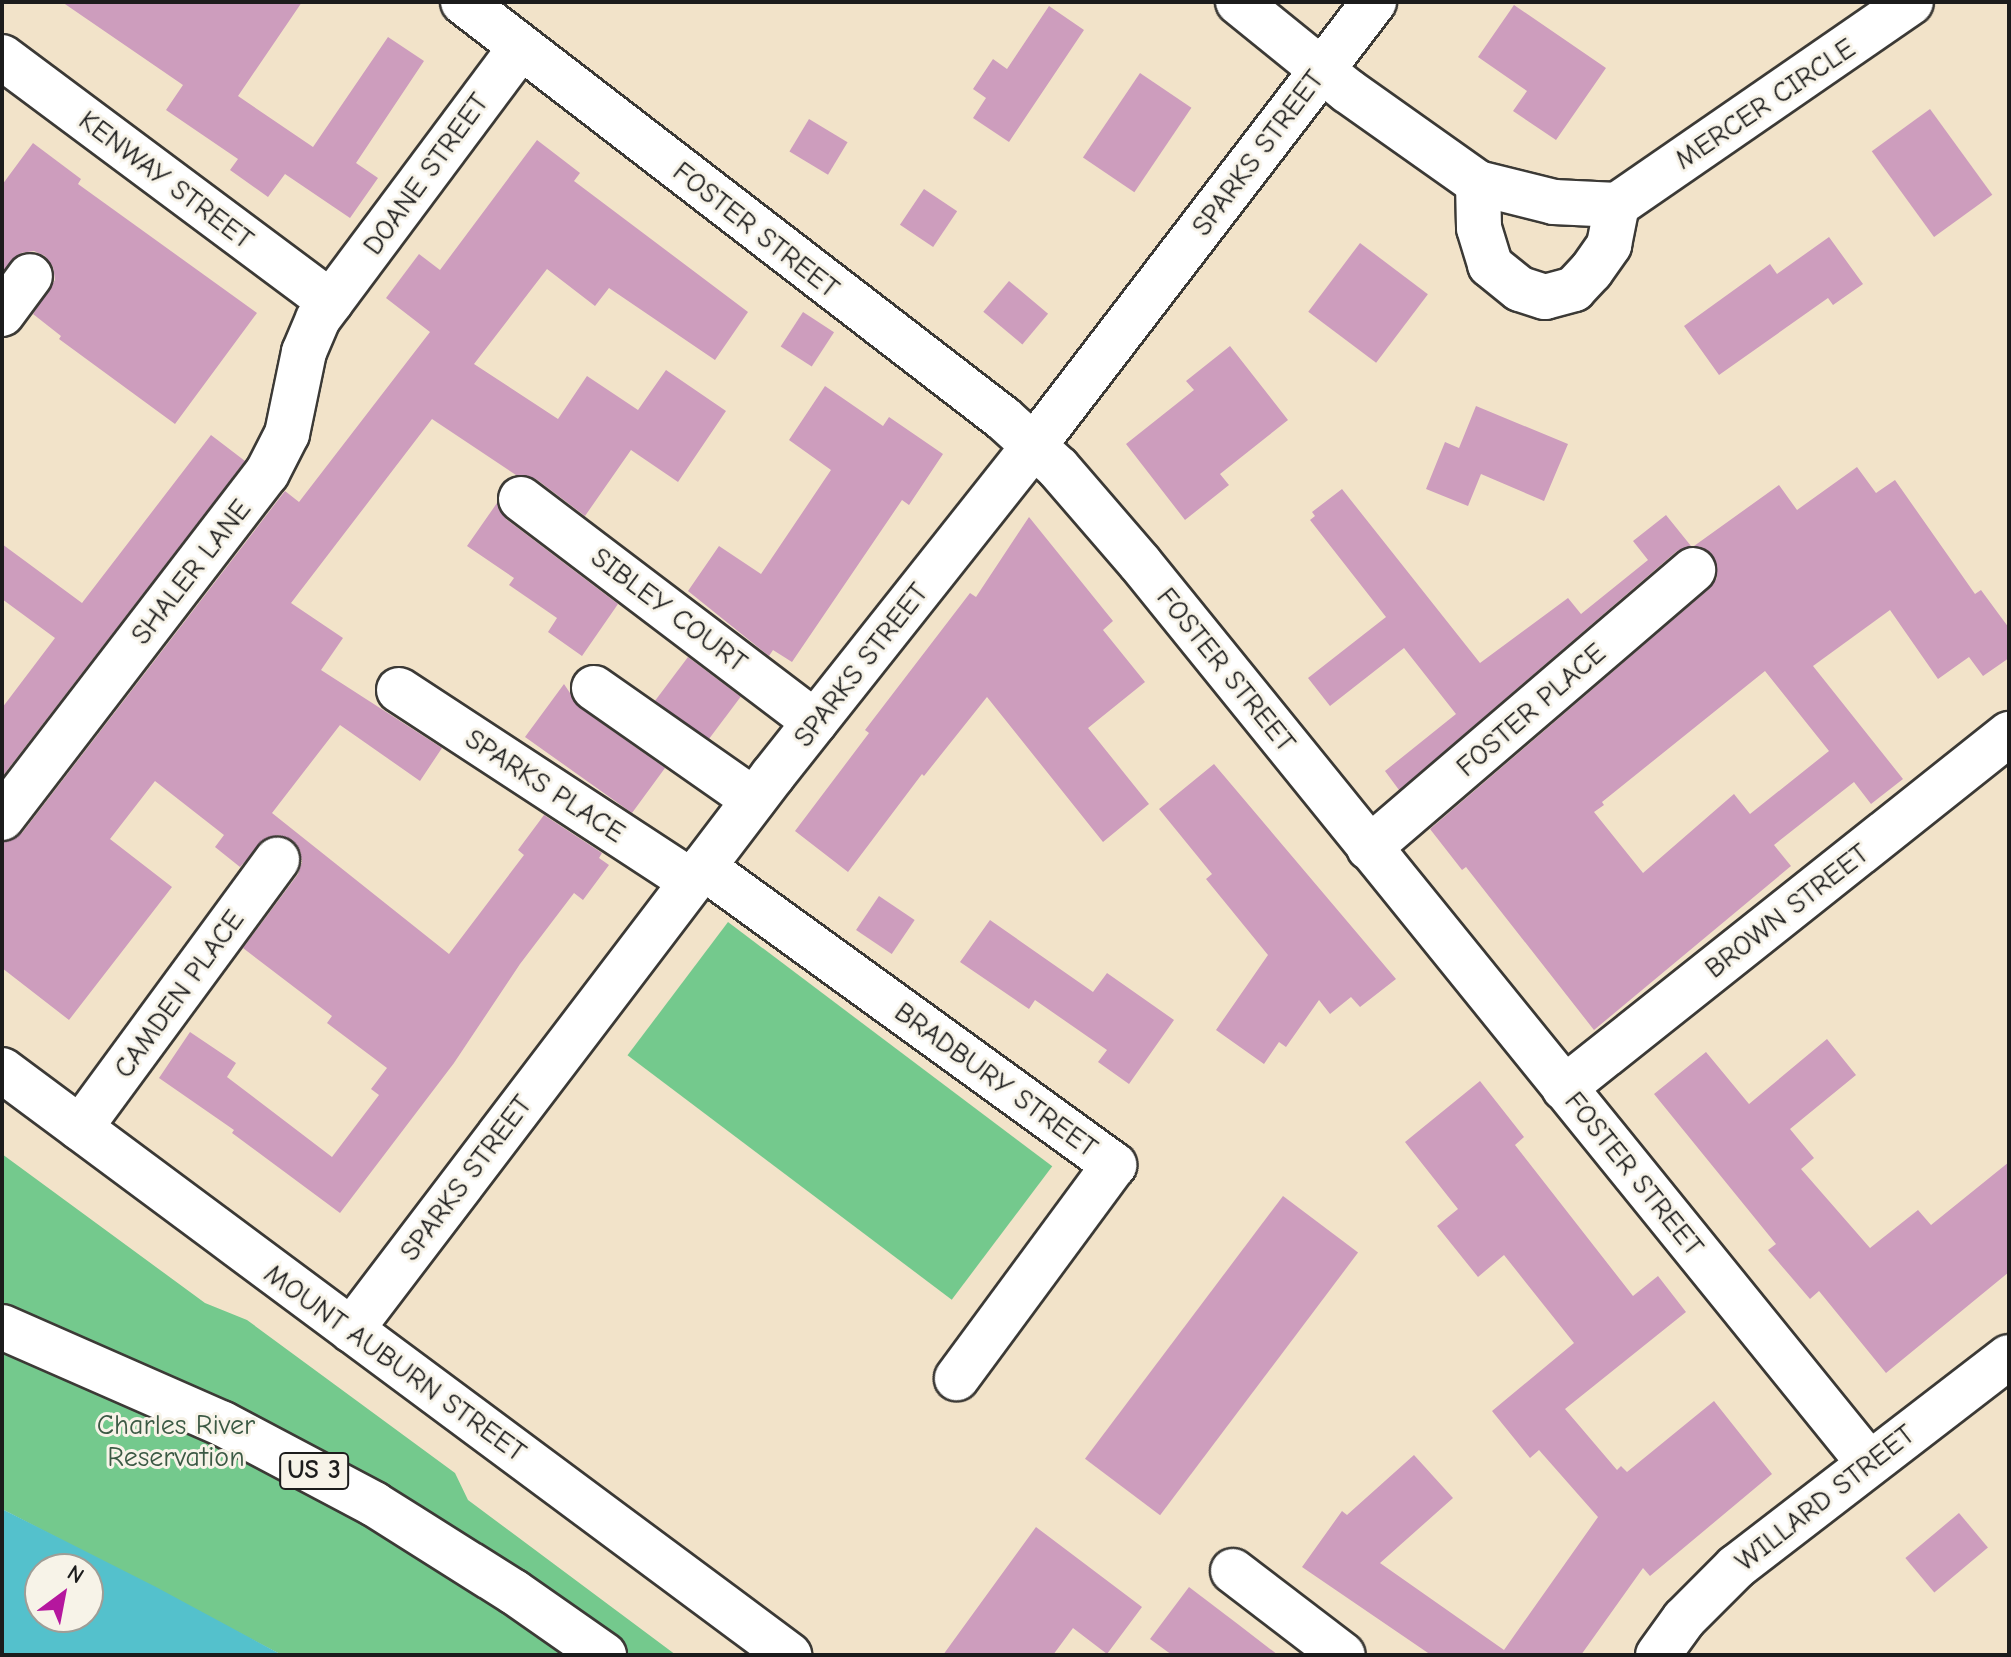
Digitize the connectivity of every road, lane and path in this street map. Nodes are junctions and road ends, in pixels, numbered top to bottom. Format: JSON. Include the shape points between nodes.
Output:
{"nodes":[{"id":1,"x":463,"y":2,"type":"edge"},
{"id":2,"x":1238,"y":2,"type":"edge"},
{"id":3,"x":1374,"y":2,"type":"edge"},
{"id":4,"x":1911,"y":2,"type":"edge"},
{"id":5,"x":521,"y":47,"type":"junction"},
{"id":6,"x":2,"y":57,"type":"edge"},
{"id":7,"x":1322,"y":70,"type":"junction"},
{"id":8,"x":1478,"y":183,"type":"junction"},
{"id":9,"x":1617,"y":205,"type":"junction"},
{"id":10,"x":30,"y":276,"type":"dead end"},
{"id":11,"x":331,"y":302,"type":"junction"},
{"id":12,"x":2,"y":314,"type":"edge"},
{"id":13,"x":1033,"y":447,"type":"junction"},
{"id":14,"x":521,"y":499,"type":"dead end"},
{"id":15,"x":1693,"y":570,"type":"dead end"},
{"id":16,"x":594,"y":688,"type":"dead end"},
{"id":17,"x":399,"y":690,"type":"dead end"},
{"id":18,"x":815,"y":722,"type":"junction"},
{"id":19,"x":2009,"y":734,"type":"edge"},
{"id":20,"x":754,"y":800,"type":"junction"},
{"id":21,"x":2,"y":818,"type":"edge"},
{"id":22,"x":1369,"y":848,"type":"junction"},
{"id":23,"x":277,"y":860,"type":"dead end"},
{"id":24,"x":697,"y":875,"type":"junction"},
{"id":25,"x":2,"y":1070,"type":"edge"},
{"id":26,"x":1564,"y":1088,"type":"junction"},
{"id":27,"x":80,"y":1128,"type":"junction"},
{"id":28,"x":2,"y":1327,"type":"edge"},
{"id":29,"x":351,"y":1330,"type":"junction"},
{"id":30,"x":2009,"y":1357,"type":"edge"},
{"id":31,"x":957,"y":1378,"type":"dead end"},
{"id":32,"x":1868,"y":1462,"type":"junction"},
{"id":33,"x":1233,"y":1571,"type":"dead end"},
{"id":34,"x":604,"y":1655,"type":"edge"},
{"id":35,"x":789,"y":1655,"type":"edge"},
{"id":36,"x":1343,"y":1655,"type":"edge"},
{"id":37,"x":1658,"y":1655,"type":"edge"}],
"edges":[{"from":1,"to":5,"type":"main road","name":"FOSTER STREET"},
{"from":2,"to":7,"type":"main road"},
{"from":3,"to":7,"type":"main road","name":"SPARKS STREET"},
{"from":4,"to":9,"type":"main road","name":"MERCER CIRCLE"},
{"from":5,"to":11,"type":"main road","name":"DOANE STREET"},
{"from":5,"to":13,"type":"main road","name":"FOSTER STREET","via":[[1004,419]]},
{"from":6,"to":11,"type":"main road","name":"KENWAY STREET"},
{"from":7,"to":8,"type":"main road"},
{"from":7,"to":13,"type":"main road","name":"SPARKS STREET"},
{"from":8,"to":9,"type":"main road","via":[[1554,202]]},
{"from":8,"to":9,"type":"main road","via":[[1479,228],[1490,265],[1520,289],[1545,297],[1574,289],[1591,271],[1609,245]]},
{"from":10,"to":12,"type":"main road"},
{"from":11,"to":21,"type":"main road","name":"SHALER LANE","via":[[310,334],[287,434],[267,473]]},
{"from":13,"to":18,"type":"main road","name":"SPARKS STREET"},
{"from":13,"to":22,"type":"main road","name":"FOSTER STREET","via":[[1058,468],[1140,563]]},
{"from":14,"to":18,"type":"main road","name":"SIBLEY COURT"},
{"from":15,"to":22,"type":"main road","name":"FOSTER PLACE"},
{"from":16,"to":20,"type":"main road"},
{"from":17,"to":24,"type":"main road","name":"SPARKS PLACE"},
{"from":18,"to":20,"type":"main road","name":"SPARKS STREET"},
{"from":19,"to":26,"type":"main road","name":"BROWN STREET"},
{"from":20,"to":24,"type":"main road","name":"SPARKS STREET"},
{"from":22,"to":26,"type":"main road","name":"FOSTER STREET"},
{"from":23,"to":27,"type":"main road","name":"CAMDEN PLACE"},
{"from":24,"to":29,"type":"main road","name":"SPARKS STREET"},
{"from":24,"to":31,"type":"main road","name":"BRADBURY STREET","via":[[1114,1165]]},
{"from":25,"to":27,"type":"main road","name":"MOUNT AUBURN STREET"},
{"from":26,"to":32,"type":"main road","name":"FOSTER STREET"},
{"from":27,"to":29,"type":"main road","name":"MOUNT AUBURN STREET"},
{"from":28,"to":34,"type":"main road","number":"US 3","via":[[146,1388],[335,1483],[442,1544]]},
{"from":29,"to":35,"type":"main road","name":"MOUNT AUBURN STREET"},
{"from":30,"to":32,"type":"main road","name":"WILLARD STREET"},
{"from":32,"to":37,"type":"main road","name":"WILLARD STREET","via":[[1736,1567],[1684,1619]]},
{"from":33,"to":36,"type":"main road"}]}
